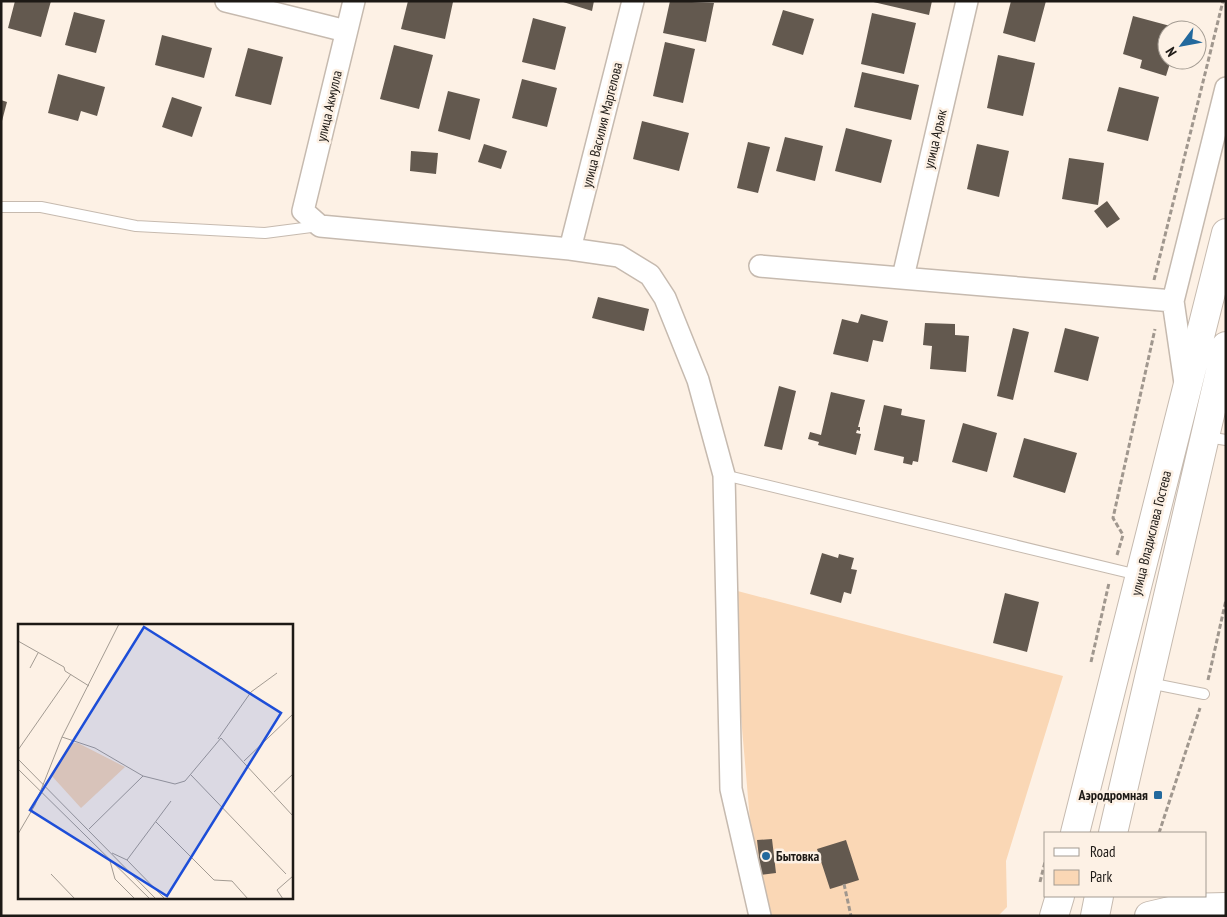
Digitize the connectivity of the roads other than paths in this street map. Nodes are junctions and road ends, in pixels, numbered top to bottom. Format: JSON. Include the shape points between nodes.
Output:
{"nodes":[{"id":1,"x":226,"y":1,"type":"edge"},
{"id":2,"x":354,"y":1,"type":"edge"},
{"id":3,"x":633,"y":1,"type":"edge"},
{"id":4,"x":967,"y":1,"type":"edge"},
{"id":5,"x":346,"y":31,"type":"junction"},
{"id":6,"x":1226,"y":88,"type":"edge"},
{"id":7,"x":1,"y":207,"type":"edge"},
{"id":8,"x":320,"y":226,"type":"junction"},
{"id":9,"x":1226,"y":233,"type":"edge"},
{"id":10,"x":570,"y":249,"type":"junction"},
{"id":11,"x":760,"y":266,"type":"dead end"},
{"id":12,"x":903,"y":277,"type":"junction"},
{"id":13,"x":1173,"y":301,"type":"junction"},
{"id":14,"x":1226,"y":346,"type":"edge"},
{"id":15,"x":1220,"y":386,"type":"edge"},
{"id":16,"x":1186,"y":392,"type":"junction"},
{"id":17,"x":1215,"y":438,"type":"edge"},
{"id":18,"x":724,"y":475,"type":"junction"},
{"id":19,"x":1140,"y":576,"type":"junction"},
{"id":20,"x":1148,"y":682,"type":"junction"},
{"id":21,"x":1204,"y":694,"type":"road end"},
{"id":22,"x":1075,"y":832,"type":"edge"},
{"id":23,"x":1113,"y":832,"type":"edge"},
{"id":24,"x":1060,"y":897,"type":"edge"},
{"id":25,"x":1099,"y":897,"type":"edge"},
{"id":26,"x":1226,"y":907,"type":"edge"},
{"id":27,"x":760,"y":916,"type":"edge"},
{"id":28,"x":1054,"y":916,"type":"edge"},
{"id":29,"x":1095,"y":916,"type":"edge"},
{"id":30,"x":1149,"y":916,"type":"edge"}],
"edges":[{"from":1,"to":5,"type":"street"},
{"from":2,"to":5,"type":"street","name":"улица Акмулла"},
{"from":3,"to":10,"type":"street","name":"улица Василия Маргелова"},
{"from":4,"to":12,"type":"street","name":"улица Аръяк"},
{"from":5,"to":8,"type":"street","name":"улица Акмулла","via":[[304,211]]},
{"from":6,"to":13,"type":"street"},
{"from":7,"to":8,"type":"lane","via":[[41,208],[136,226],[265,233]]},
{"from":8,"to":10,"type":"street"},
{"from":9,"to":16,"type":"main road","name":"улица Владислава Гостева"},
{"from":10,"to":18,"type":"street","via":[[619,256],[650,275],[665,298],[698,380]]},
{"from":11,"to":12,"type":"street"},
{"from":12,"to":13,"type":"street"},
{"from":13,"to":16,"type":"street"},
{"from":14,"to":15,"type":"main road","name":"улица Владислава Гостева"},
{"from":15,"to":17,"type":"main road","name":"улица Владислава Гостева"},
{"from":16,"to":19,"type":"main road","name":"улица Владислава Гостева"},
{"from":17,"to":20,"type":"main road","name":"улица Владислава Гостева"},
{"from":18,"to":19,"type":"lane"},
{"from":18,"to":27,"type":"street","via":[[731,789]]},
{"from":19,"to":22,"type":"main road","name":"улица Владислава Гостева"},
{"from":20,"to":21,"type":"lane"},
{"from":20,"to":23,"type":"main road","name":"улица Владислава Гостева"},
{"from":24,"to":28,"type":"main road"},
{"from":25,"to":29,"type":"main road"},
{"from":26,"to":30,"type":"main road","via":[[1183,908]]}]}
